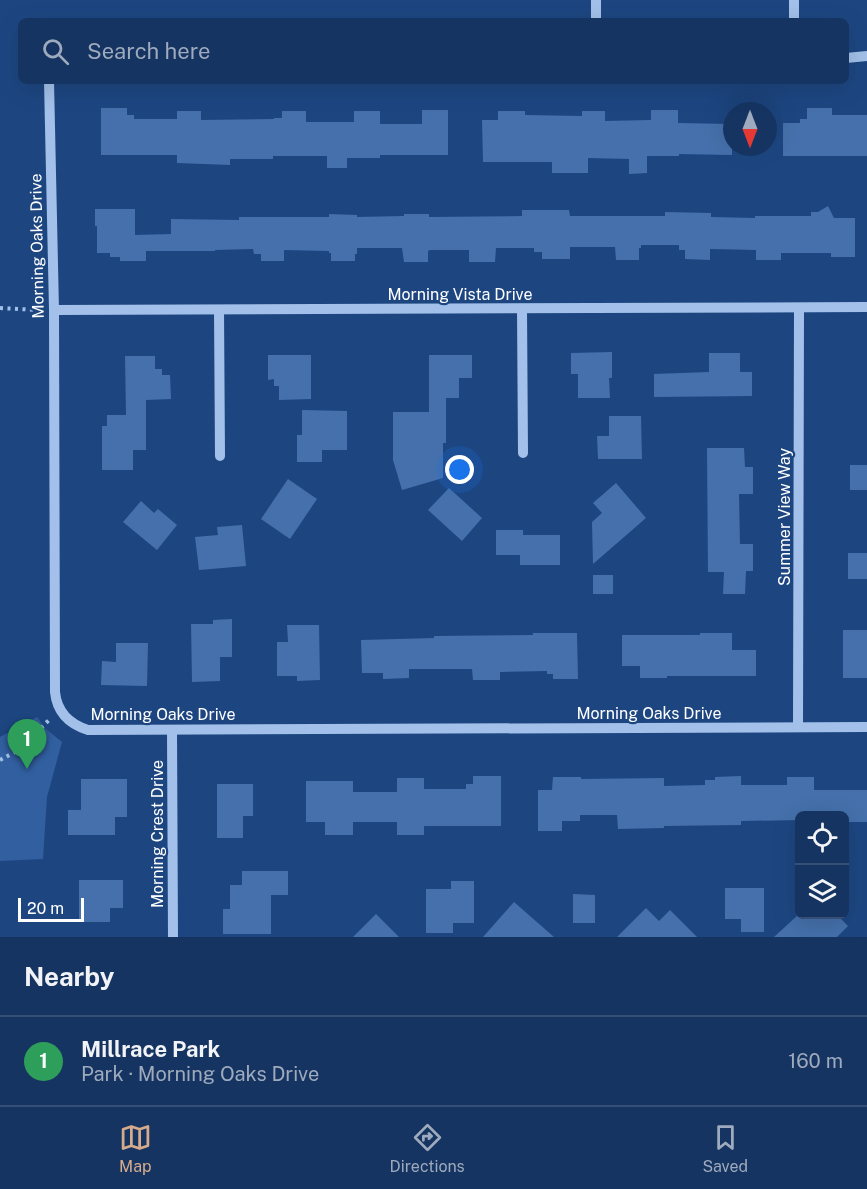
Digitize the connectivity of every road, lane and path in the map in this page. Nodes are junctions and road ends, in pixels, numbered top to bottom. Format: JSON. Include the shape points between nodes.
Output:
{"nodes":[{"id":1,"x":596,"y":0,"type":"edge"},
{"id":2,"x":794,"y":0,"type":"edge"},
{"id":3,"x":596,"y":18,"type":"edge"},
{"id":4,"x":794,"y":18,"type":"edge"},
{"id":5,"x":867,"y":56,"type":"edge"},
{"id":6,"x":849,"y":58,"type":"edge"},
{"id":7,"x":48,"y":84,"type":"edge"},
{"id":8,"x":0,"y":308,"type":"edge"},
{"id":9,"x":799,"y":308,"type":"junction"},
{"id":10,"x":867,"y":308,"type":"edge"},
{"id":11,"x":522,"y":309,"type":"junction"},
{"id":12,"x":54,"y":310,"type":"junction"},
{"id":13,"x":219,"y":310,"type":"junction"},
{"id":14,"x":523,"y":453,"type":"dead end"},
{"id":15,"x":220,"y":456,"type":"dead end"},
{"id":16,"x":61,"y":711,"type":"junction"},
{"id":17,"x":798,"y":727,"type":"junction"},
{"id":18,"x":867,"y":727,"type":"edge"},
{"id":19,"x":172,"y":730,"type":"junction"},
{"id":20,"x":0,"y":760,"type":"edge"},
{"id":21,"x":173,"y":937,"type":"edge"}],
"edges":[{"from":1,"to":3,"type":"street"},
{"from":2,"to":4,"type":"street"},
{"from":5,"to":6,"type":"street"},
{"from":7,"to":12,"type":"street","name":"Morning Oaks Drive"},
{"from":8,"to":12,"type":"path"},
{"from":9,"to":10,"type":"street","name":"Morning Vista Drive"},
{"from":9,"to":11,"type":"street","name":"Morning Vista Drive"},
{"from":9,"to":17,"type":"street","name":"Summer View Way"},
{"from":11,"to":13,"type":"street","name":"Morning Vista Drive"},
{"from":11,"to":14,"type":"street"},
{"from":12,"to":13,"type":"street","name":"Morning Vista Drive"},
{"from":12,"to":16,"type":"street","name":"Morning Oaks Drive","via":[[55,692]]},
{"from":13,"to":15,"type":"street"},
{"from":16,"to":19,"type":"street","name":"Morning Oaks Drive","via":[[72,724],[88,730]]},
{"from":16,"to":20,"type":"path","via":[[19,750]]},
{"from":17,"to":18,"type":"street","name":"Morning Oaks Drive"},
{"from":17,"to":19,"type":"street","name":"Morning Oaks Drive"},
{"from":19,"to":21,"type":"street","name":"Morning Crest Drive"}]}
